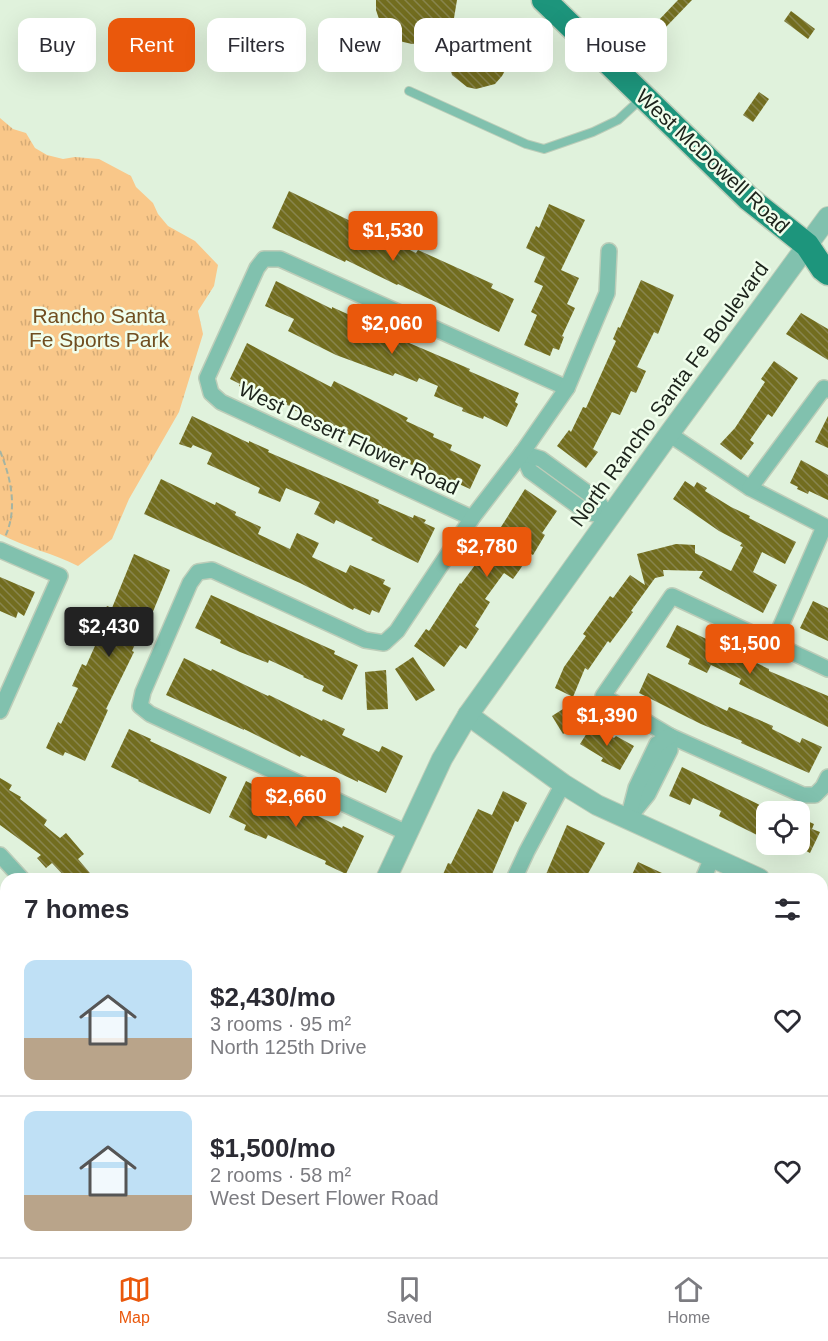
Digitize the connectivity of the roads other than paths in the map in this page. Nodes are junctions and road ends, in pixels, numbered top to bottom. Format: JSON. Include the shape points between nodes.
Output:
{"nodes":[{"id":1,"x":544,"y":0,"type":"edge"},
{"id":2,"x":409,"y":91,"type":"dead end"},
{"id":3,"x":643,"y":97,"type":"junction"},
{"id":4,"x":506,"y":124,"type":"dead end"},
{"id":5,"x":502,"y":133,"type":"junction"},
{"id":6,"x":828,"y":218,"type":"edge"},
{"id":7,"x":817,"y":247,"type":"edge"},
{"id":8,"x":609,"y":251,"type":"dead end"},
{"id":9,"x":828,"y":273,"type":"edge"},
{"id":10,"x":567,"y":388,"type":"junction"},
{"id":11,"x":826,"y":389,"type":"edge"},
{"id":12,"x":669,"y":434,"type":"junction"},
{"id":13,"x":522,"y":453,"type":"junction"},
{"id":14,"x":750,"y":488,"type":"junction"},
{"id":15,"x":609,"y":517,"type":"junction"},
{"id":16,"x":472,"y":518,"type":"junction"},
{"id":17,"x":826,"y":527,"type":"edge"},
{"id":18,"x":2,"y":546,"type":"edge"},
{"id":19,"x":773,"y":644,"type":"junction"},
{"id":20,"x":828,"y":669,"type":"edge"},
{"id":21,"x":0,"y":711,"type":"edge"},
{"id":22,"x":468,"y":715,"type":"junction"},
{"id":23,"x":670,"y":735,"type":"junction"},
{"id":24,"x":828,"y":777,"type":"edge"},
{"id":25,"x":563,"y":784,"type":"junction"},
{"id":26,"x":628,"y":819,"type":"junction"},
{"id":27,"x":407,"y":832,"type":"junction"},
{"id":28,"x":0,"y":855,"type":"edge"},
{"id":29,"x":712,"y":858,"type":"junction"},
{"id":30,"x":16,"y":873,"type":"edge"},
{"id":31,"x":389,"y":873,"type":"edge"},
{"id":32,"x":517,"y":873,"type":"edge"},
{"id":33,"x":706,"y":873,"type":"edge"},
{"id":34,"x":746,"y":873,"type":"edge"}],
"edges":[{"from":1,"to":3,"type":"main road","name":"West McDowell Road"},
{"from":2,"to":5,"type":"lane"},
{"from":3,"to":5,"type":"lane","via":[[618,120],[544,149]]},
{"from":3,"to":7,"type":"main road","name":"West McDowell Road","via":[[748,198]]},
{"from":4,"to":5,"type":"lane"},
{"from":6,"to":7,"type":"street","name":"North Rancho Santa Fe Boulevard"},
{"from":7,"to":9,"type":"main road","name":"West McDowell Road","via":[[823,269]]},
{"from":7,"to":12,"type":"street","name":"North Rancho Santa Fe Boulevard"},
{"from":8,"to":10,"type":"street","via":[[607,293]]},
{"from":10,"to":13,"type":"street"},
{"from":10,"to":16,"type":"street","name":"West Desert Flower Road","via":[[280,259],[264,259],[256,268],[207,378],[211,393],[221,402]]},
{"from":11,"to":14,"type":"street"},
{"from":12,"to":14,"type":"street"},
{"from":12,"to":15,"type":"street","name":"North Rancho Santa Fe Boulevard"},
{"from":13,"to":15,"type":"street","via":[[530,471],[586,512]]},
{"from":13,"to":16,"type":"street"},
{"from":14,"to":17,"type":"street"},
{"from":15,"to":22,"type":"street","name":"North Rancho Santa Fe Boulevard"},
{"from":16,"to":27,"type":"street","via":[[397,631],[384,643],[365,640],[212,570],[198,572],[140,706]]},
{"from":17,"to":19,"type":"street"},
{"from":18,"to":21,"type":"street","via":[[60,576]]},
{"from":19,"to":20,"type":"street"},
{"from":19,"to":23,"type":"street","via":[[672,596],[603,696]]},
{"from":22,"to":25,"type":"street"},
{"from":22,"to":27,"type":"street","name":"North Rancho Santa Fe Boulevard"},
{"from":23,"to":24,"type":"street","via":[[803,795],[814,795]]},
{"from":23,"to":26,"type":"street","via":[[670,750],[648,794]]},
{"from":25,"to":26,"type":"street"},
{"from":25,"to":32,"type":"street"},
{"from":26,"to":29,"type":"street"},
{"from":27,"to":31,"type":"street","name":"North Rancho Santa Fe Boulevard"},
{"from":28,"to":30,"type":"street"},
{"from":29,"to":33,"type":"street"},
{"from":29,"to":34,"type":"street"}]}
